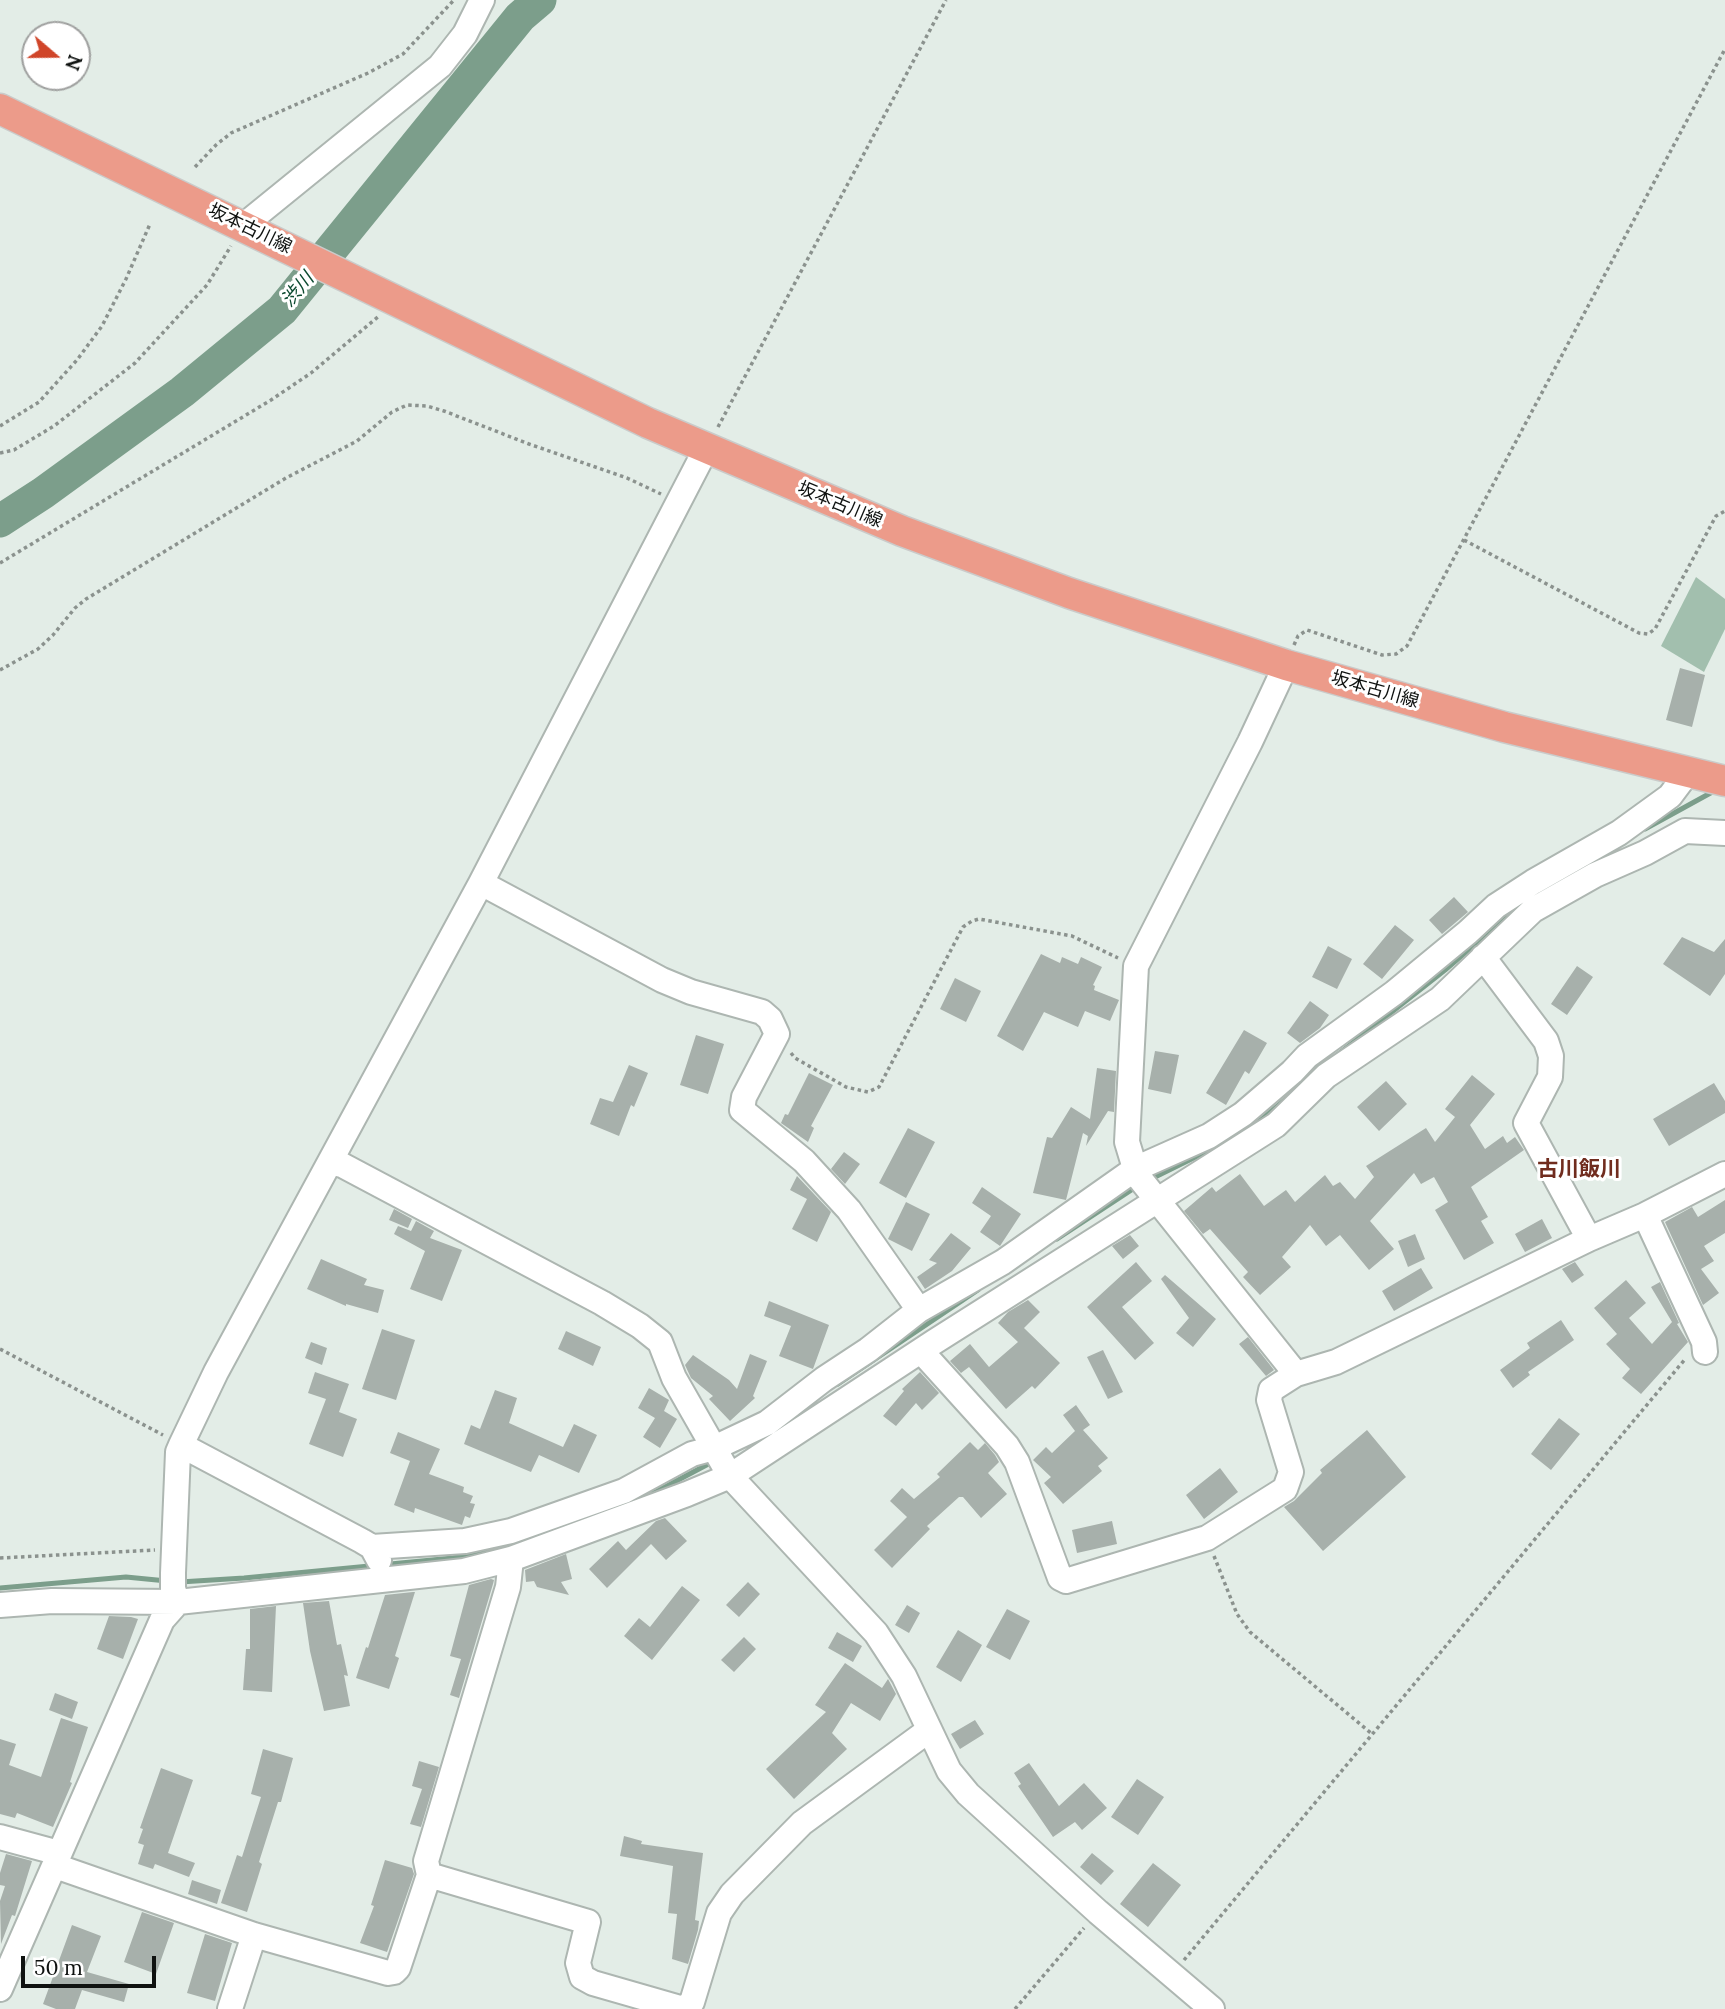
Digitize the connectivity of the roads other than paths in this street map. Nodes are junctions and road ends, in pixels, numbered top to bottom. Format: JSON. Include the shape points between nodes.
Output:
{"nodes":[{"id":1,"x":482,"y":0,"type":"edge"},
{"id":2,"x":0,"y":109,"type":"edge"},
{"id":3,"x":252,"y":230,"type":"junction"},
{"id":4,"x":706,"y":449,"type":"junction"},
{"id":5,"x":1286,"y":665,"type":"junction"},
{"id":6,"x":1708,"y":773,"type":"edge"},
{"id":7,"x":1725,"y":833,"type":"edge"},
{"id":8,"x":481,"y":883,"type":"junction"},
{"id":9,"x":1483,"y":957,"type":"junction"},
{"id":10,"x":330,"y":1162,"type":"junction"},
{"id":11,"x":1136,"y":1172,"type":"junction"},
{"id":12,"x":1725,"y":1174,"type":"edge"},
{"id":13,"x":1156,"y":1199,"type":"junction"},
{"id":14,"x":1645,"y":1215,"type":"junction"},
{"id":15,"x":1589,"y":1239,"type":"junction"},
{"id":16,"x":919,"y":1310,"type":"junction"},
{"id":17,"x":921,"y":1351,"type":"junction"},
{"id":18,"x":1705,"y":1352,"type":"road end"},
{"id":19,"x":1296,"y":1374,"type":"junction"},
{"id":20,"x":181,"y":1445,"type":"junction"},
{"id":21,"x":721,"y":1461,"type":"junction"},
{"id":22,"x":511,"y":1559,"type":"junction"},
{"id":23,"x":379,"y":1565,"type":"junction"},
{"id":24,"x":175,"y":1579,"type":"junction"},
{"id":25,"x":0,"y":1605,"type":"edge"},
{"id":26,"x":929,"y":1730,"type":"junction"},
{"id":27,"x":0,"y":1837,"type":"edge"},
{"id":28,"x":57,"y":1858,"type":"junction"},
{"id":29,"x":429,"y":1875,"type":"junction"},
{"id":30,"x":254,"y":1934,"type":"junction"},
{"id":31,"x":0,"y":1989,"type":"edge"},
{"id":32,"x":230,"y":2009,"type":"edge"},
{"id":33,"x":1212,"y":2009,"type":"edge"}],
"edges":[{"from":1,"to":3,"type":"street","via":[[465,34],[440,66]]},
{"from":2,"to":3,"type":"main road","name":"坂本古川線"},
{"from":3,"to":4,"type":"main road","name":"坂本古川線"},
{"from":4,"to":5,"type":"main road","name":"坂本古川線","via":[[1056,589]]},
{"from":4,"to":8,"type":"street"},
{"from":5,"to":6,"type":"main road","name":"坂本古川線","via":[[1504,727]]},
{"from":5,"to":11,"type":"street","via":[[1136,966],[1127,1142]]},
{"from":6,"to":11,"type":"street","via":[[1619,833],[1496,906],[1394,993],[1307,1056],[1243,1114]]},
{"from":7,"to":9,"type":"street","via":[[1685,831],[1595,875],[1533,910]]},
{"from":8,"to":10,"type":"street"},
{"from":8,"to":16,"type":"street","via":[[662,980],[762,1012],[770,1019],[777,1034],[744,1097],[742,1110],[804,1161],[849,1210]]},
{"from":9,"to":13,"type":"street","via":[[1440,999],[1326,1076],[1276,1125]]},
{"from":9,"to":15,"type":"street","via":[[1546,1041],[1550,1077],[1525,1123]]},
{"from":10,"to":20,"type":"street"},
{"from":10,"to":21,"type":"street","via":[[640,1326],[660,1342],[674,1378]]},
{"from":11,"to":13,"type":"street"},
{"from":11,"to":16,"type":"street","via":[[1003,1262]]},
{"from":12,"to":14,"type":"street"},
{"from":13,"to":17,"type":"street"},
{"from":13,"to":19,"type":"street"},
{"from":14,"to":15,"type":"street"},
{"from":14,"to":18,"type":"street"},
{"from":15,"to":19,"type":"street","via":[[1336,1362]]},
{"from":16,"to":21,"type":"street"},
{"from":17,"to":19,"type":"street","via":[[1007,1446],[1060,1578],[1066,1581],[1207,1538],[1285,1489],[1291,1472],[1269,1400],[1271,1390]]},
{"from":17,"to":21,"type":"street"},
{"from":20,"to":23,"type":"street"},
{"from":20,"to":24,"type":"street"},
{"from":21,"to":22,"type":"street","via":[[687,1494]]},
{"from":21,"to":23,"type":"street","via":[[692,1454],[624,1490],[511,1531]]},
{"from":21,"to":26,"type":"street","via":[[876,1633],[904,1676]]},
{"from":22,"to":23,"type":"street","via":[[464,1571]]},
{"from":22,"to":29,"type":"street","via":[[508,1587],[426,1861]]},
{"from":23,"to":24,"type":"street"},
{"from":24,"to":25,"type":"street","via":[[52,1601]]},
{"from":24,"to":28,"type":"street","via":[[162,1620]]},
{"from":26,"to":29,"type":"street","via":[[802,1823],[732,1894],[719,1913],[687,2007],[582,1977],[578,1963],[588,1922]]},
{"from":26,"to":33,"type":"street","via":[[949,1771],[968,1794]]},
{"from":27,"to":28,"type":"street"},
{"from":28,"to":30,"type":"street","via":[[61,1868]]},
{"from":28,"to":31,"type":"street"},
{"from":29,"to":30,"type":"street","via":[[394,1972]]},
{"from":30,"to":32,"type":"street"}]}
